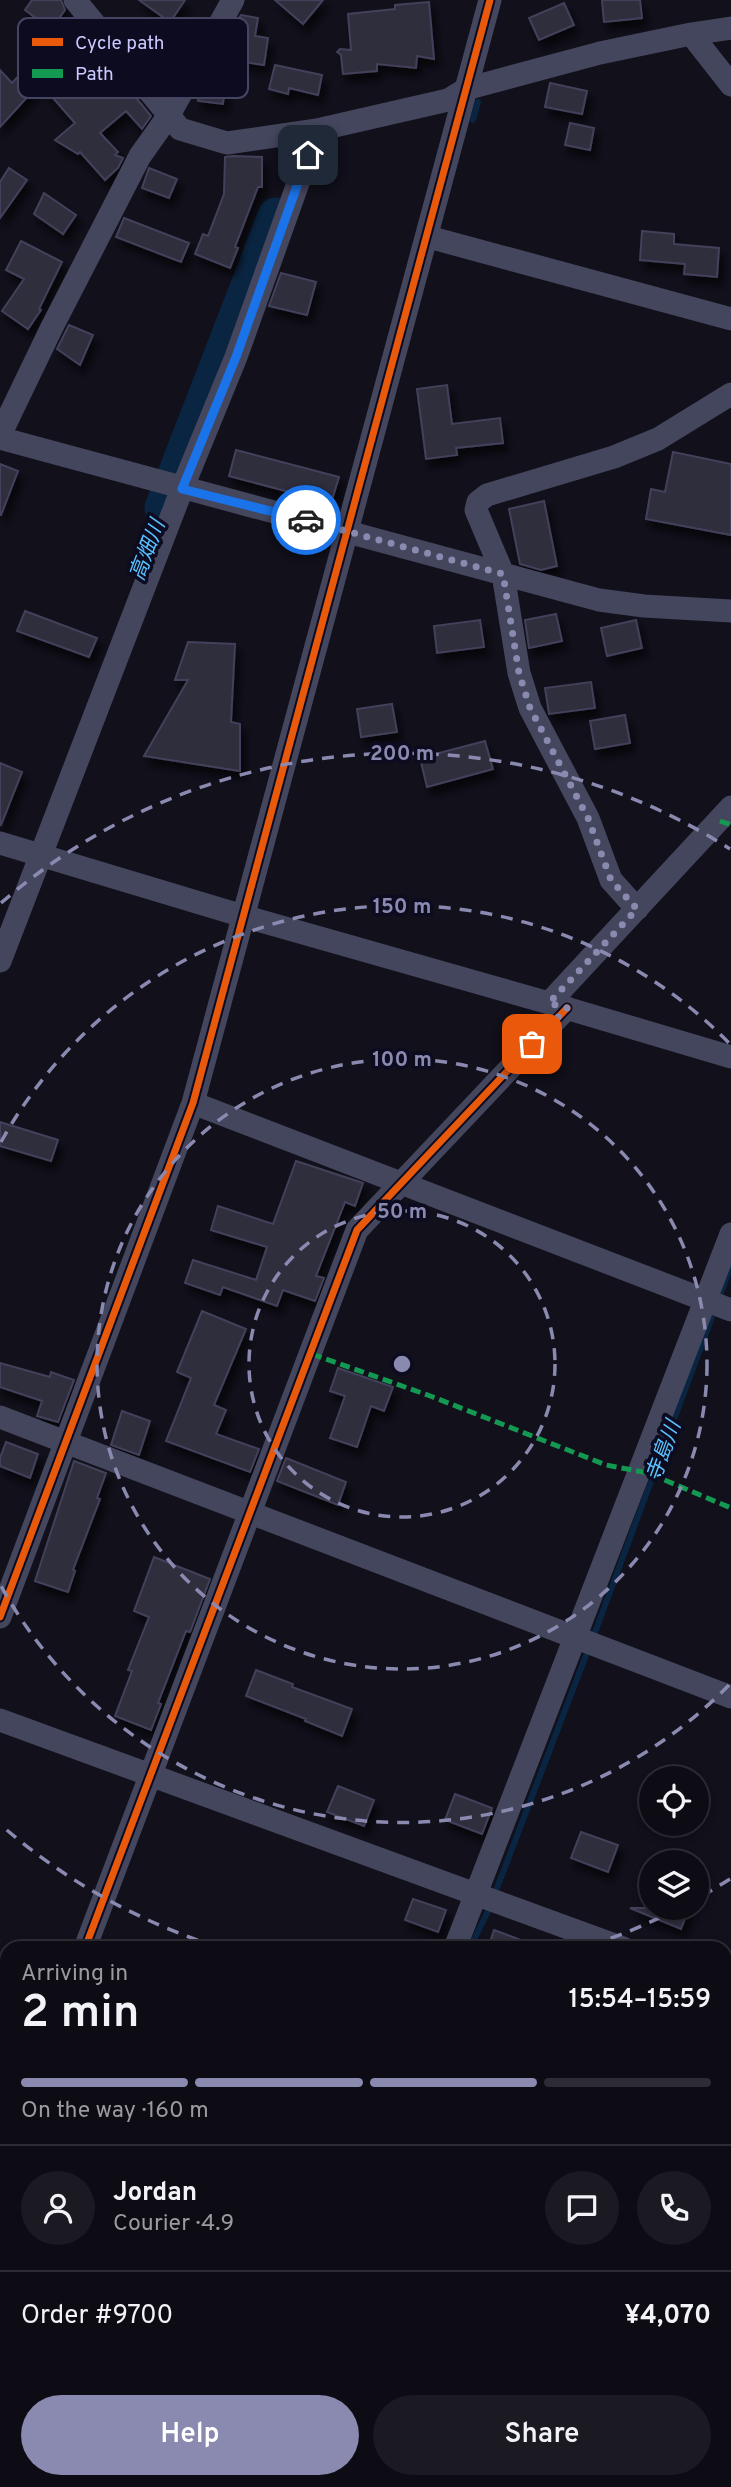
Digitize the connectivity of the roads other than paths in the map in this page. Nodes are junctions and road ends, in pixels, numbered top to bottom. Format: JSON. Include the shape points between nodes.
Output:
{"nodes":[{"id":1,"x":75,"y":0,"type":"edge"},
{"id":2,"x":233,"y":0,"type":"edge"},
{"id":3,"x":490,"y":0,"type":"edge"},
{"id":4,"x":90,"y":18,"type":"edge"},
{"id":5,"x":223,"y":18,"type":"edge"},
{"id":6,"x":731,"y":28,"type":"edge"},
{"id":7,"x":691,"y":34,"type":"junction"},
{"id":8,"x":731,"y":85,"type":"edge"},
{"id":9,"x":466,"y":89,"type":"junction"},
{"id":10,"x":155,"y":98,"type":"edge"},
{"id":11,"x":178,"y":98,"type":"edge"},
{"id":12,"x":169,"y":115,"type":"junction"},
{"id":13,"x":317,"y":130,"type":"junction"},
{"id":14,"x":428,"y":234,"type":"junction"},
{"id":15,"x":731,"y":319,"type":"edge"},
{"id":16,"x":731,"y":394,"type":"edge"},
{"id":17,"x":0,"y":437,"type":"edge"},
{"id":18,"x":176,"y":486,"type":"junction"},
{"id":19,"x":348,"y":531,"type":"junction"},
{"id":20,"x":503,"y":574,"type":"junction"},
{"id":21,"x":731,"y":611,"type":"edge"},
{"id":22,"x":731,"y":807,"type":"edge"},
{"id":23,"x":0,"y":843,"type":"edge"},
{"id":24,"x":40,"y":856,"type":"junction"},
{"id":25,"x":637,"y":909,"type":"junction"},
{"id":26,"x":243,"y":916,"type":"junction"},
{"id":27,"x":0,"y":961,"type":"edge"},
{"id":28,"x":558,"y":1005,"type":"junction"},
{"id":29,"x":731,"y":1057,"type":"edge"},
{"id":30,"x":193,"y":1104,"type":"junction"},
{"id":31,"x":400,"y":1184,"type":"junction"},
{"id":32,"x":731,"y":1234,"type":"edge"},
{"id":33,"x":717,"y":1305,"type":"edge"},
{"id":34,"x":0,"y":1417,"type":"edge"},
{"id":35,"x":67,"y":1442,"type":"junction"},
{"id":36,"x":250,"y":1513,"type":"junction"},
{"id":37,"x":0,"y":1617,"type":"edge"},
{"id":38,"x":576,"y":1637,"type":"junction"},
{"id":39,"x":731,"y":1697,"type":"edge"},
{"id":40,"x":0,"y":1720,"type":"edge"},
{"id":41,"x":152,"y":1774,"type":"junction"},
{"id":42,"x":478,"y":1893,"type":"junction"},
{"id":43,"x":88,"y":1941,"type":"edge"},
{"id":44,"x":458,"y":1941,"type":"edge"},
{"id":45,"x":605,"y":1941,"type":"edge"}],
"edges":[{"from":1,"to":4,"type":"street"},
{"from":2,"to":5,"type":"street"},
{"from":3,"to":9,"type":"street"},
{"from":6,"to":7,"type":"street"},
{"from":7,"to":8,"type":"street"},
{"from":7,"to":9,"type":"street"},
{"from":9,"to":13,"type":"street","via":[[448,100]]},
{"from":9,"to":14,"type":"street"},
{"from":10,"to":12,"type":"street"},
{"from":11,"to":12,"type":"street"},
{"from":12,"to":13,"type":"street","via":[[180,129],[227,143]]},
{"from":12,"to":17,"type":"street","via":[[140,156]]},
{"from":13,"to":18,"type":"street","via":[[236,357]]},
{"from":14,"to":15,"type":"street"},
{"from":14,"to":19,"type":"street"},
{"from":16,"to":20,"type":"street","via":[[658,439],[487,495],[478,502],[476,510]]},
{"from":17,"to":18,"type":"street"},
{"from":18,"to":19,"type":"street"},
{"from":18,"to":24,"type":"street"},
{"from":19,"to":20,"type":"street"},
{"from":19,"to":26,"type":"street"},
{"from":20,"to":21,"type":"street","via":[[599,600]]},
{"from":20,"to":25,"type":"street","via":[[519,673],[530,708],[588,818],[611,880]]},
{"from":22,"to":25,"type":"street"},
{"from":23,"to":24,"type":"street"},
{"from":24,"to":26,"type":"street"},
{"from":24,"to":27,"type":"street"},
{"from":25,"to":28,"type":"street"},
{"from":26,"to":28,"type":"street"},
{"from":26,"to":30,"type":"street"},
{"from":28,"to":29,"type":"street"},
{"from":28,"to":31,"type":"street"},
{"from":30,"to":31,"type":"street"},
{"from":30,"to":35,"type":"street"},
{"from":31,"to":33,"type":"street"},
{"from":31,"to":36,"type":"street","via":[[357,1230]]},
{"from":32,"to":33,"type":"street"},
{"from":33,"to":38,"type":"street"},
{"from":34,"to":35,"type":"street"},
{"from":35,"to":36,"type":"street"},
{"from":35,"to":37,"type":"street"},
{"from":36,"to":38,"type":"street"},
{"from":36,"to":41,"type":"street"},
{"from":38,"to":39,"type":"street"},
{"from":38,"to":42,"type":"street"},
{"from":40,"to":41,"type":"street"},
{"from":41,"to":42,"type":"street"},
{"from":41,"to":43,"type":"street"},
{"from":42,"to":44,"type":"street"},
{"from":42,"to":45,"type":"street"}]}
